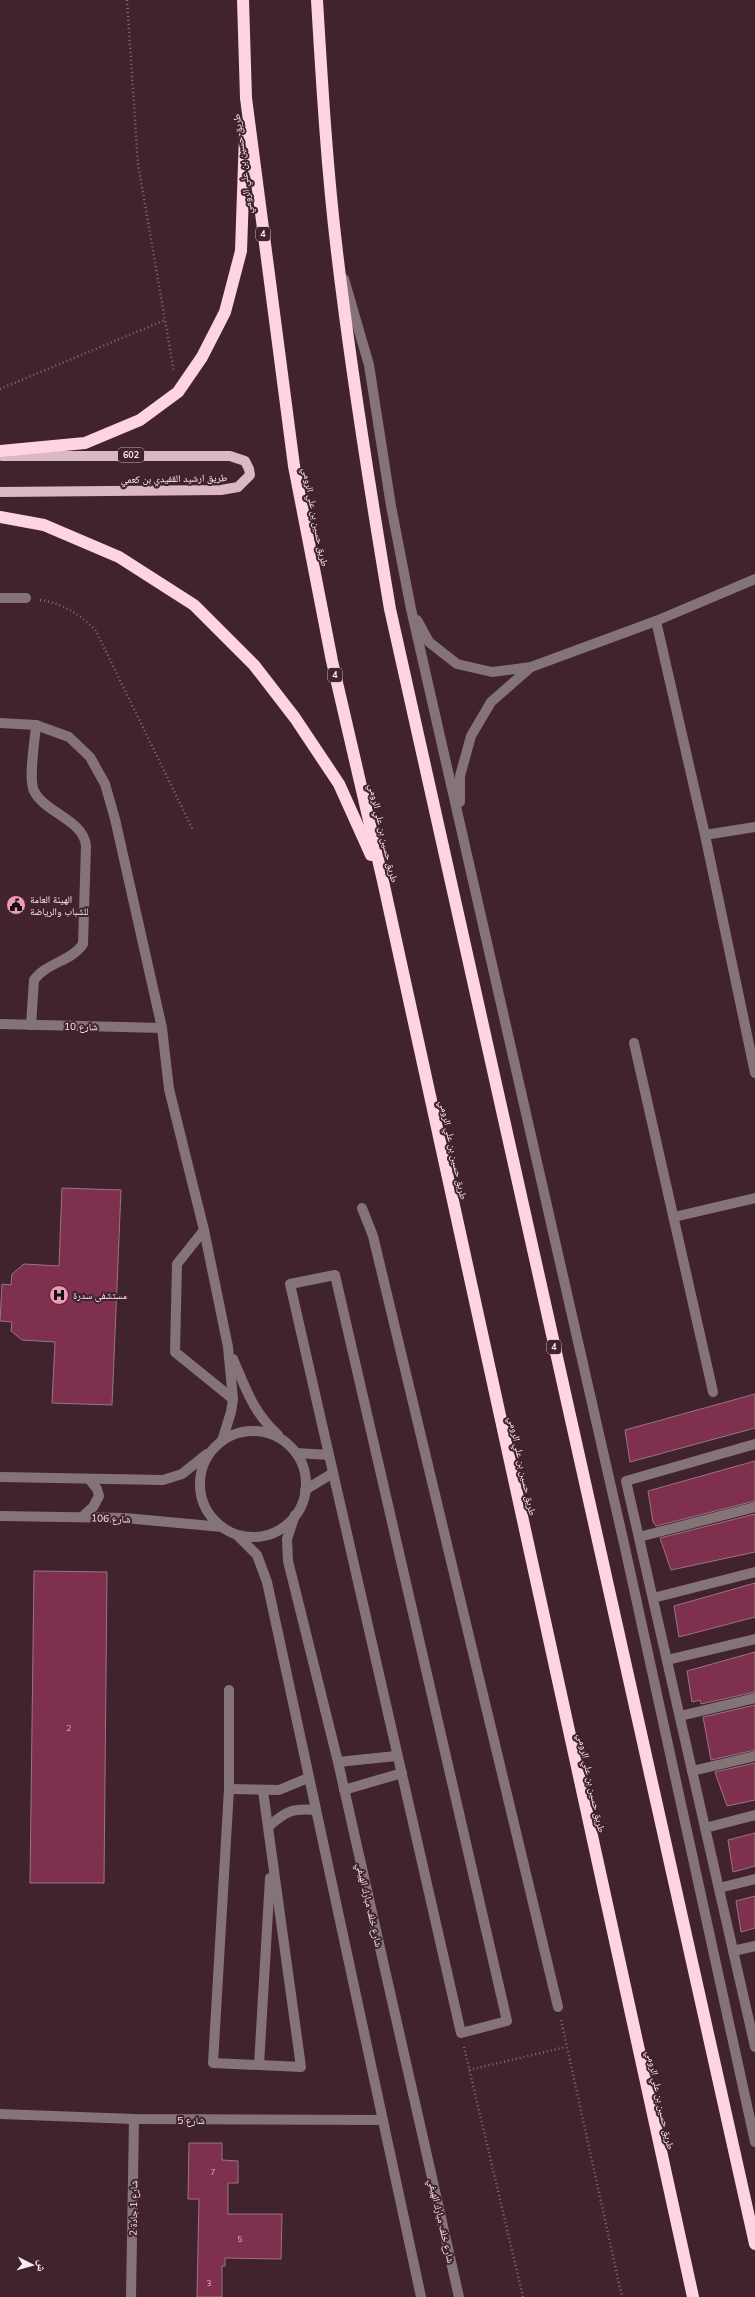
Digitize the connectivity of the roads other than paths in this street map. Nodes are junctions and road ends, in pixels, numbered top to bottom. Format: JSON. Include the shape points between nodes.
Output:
{"nodes":[{"id":1,"x":243,"y":0,"type":"edge"},
{"id":2,"x":317,"y":0,"type":"edge"},
{"id":3,"x":246,"y":98,"type":"junction"},
{"id":4,"x":336,"y":251,"type":"junction"},
{"id":5,"x":0,"y":451,"type":"edge"},
{"id":6,"x":0,"y":456,"type":"edge"},
{"id":7,"x":0,"y":492,"type":"edge"},
{"id":8,"x":0,"y":518,"type":"edge"},
{"id":9,"x":755,"y":579,"type":"edge"},
{"id":10,"x":0,"y":598,"type":"edge"},
{"id":11,"x":26,"y":598,"type":"road end"},
{"id":12,"x":411,"y":609,"type":"junction"},
{"id":13,"x":656,"y":621,"type":"junction"},
{"id":14,"x":531,"y":667,"type":"junction"},
{"id":15,"x":0,"y":723,"type":"edge"},
{"id":16,"x":36,"y":725,"type":"junction"},
{"id":17,"x":460,"y":821,"type":"junction"},
{"id":18,"x":755,"y":827,"type":"edge"},
{"id":19,"x":705,"y":835,"type":"junction"},
{"id":20,"x":383,"y":881,"type":"junction"},
{"id":21,"x":0,"y":1024,"type":"edge"},
{"id":22,"x":31,"y":1025,"type":"junction"},
{"id":23,"x":162,"y":1028,"type":"junction"},
{"id":24,"x":634,"y":1043,"type":"dead end"},
{"id":25,"x":755,"y":1073,"type":"edge"},
{"id":26,"x":755,"y":1198,"type":"edge"},
{"id":27,"x":362,"y":1208,"type":"dead end"},
{"id":28,"x":674,"y":1217,"type":"junction"},
{"id":29,"x":204,"y":1230,"type":"junction"},
{"id":30,"x":228,"y":1347,"type":"junction"},
{"id":31,"x":713,"y":1392,"type":"dead end"},
{"id":32,"x":233,"y":1400,"type":"junction"},
{"id":33,"x":222,"y":1441,"type":"junction"},
{"id":34,"x":284,"y":1441,"type":"junction"},
{"id":35,"x":755,"y":1444,"type":"edge"},
{"id":36,"x":211,"y":1450,"type":"junction"},
{"id":37,"x":296,"y":1453,"type":"junction"},
{"id":38,"x":329,"y":1455,"type":"junction"},
{"id":39,"x":333,"y":1473,"type":"junction"},
{"id":40,"x":0,"y":1477,"type":"edge"},
{"id":41,"x":89,"y":1478,"type":"junction"},
{"id":42,"x":305,"y":1490,"type":"junction"},
{"id":43,"x":755,"y":1507,"type":"edge"},
{"id":44,"x":296,"y":1515,"type":"junction"},
{"id":45,"x":0,"y":1516,"type":"edge"},
{"id":46,"x":82,"y":1517,"type":"junction"},
{"id":47,"x":222,"y":1527,"type":"junction"},
{"id":48,"x":237,"y":1535,"type":"junction"},
{"id":49,"x":639,"y":1537,"type":"junction"},
{"id":50,"x":755,"y":1572,"type":"edge"},
{"id":51,"x":653,"y":1598,"type":"junction"},
{"id":52,"x":755,"y":1639,"type":"edge"},
{"id":53,"x":667,"y":1660,"type":"junction"},
{"id":54,"x":229,"y":1690,"type":"dead end"},
{"id":55,"x":755,"y":1698,"type":"edge"},
{"id":56,"x":680,"y":1716,"type":"junction"},
{"id":57,"x":396,"y":1756,"type":"junction"},
{"id":58,"x":755,"y":1756,"type":"edge"},
{"id":59,"x":338,"y":1762,"type":"junction"},
{"id":60,"x":692,"y":1771,"type":"junction"},
{"id":61,"x":402,"y":1773,"type":"junction"},
{"id":62,"x":308,"y":1778,"type":"junction"},
{"id":63,"x":229,"y":1789,"type":"junction"},
{"id":64,"x":344,"y":1790,"type":"junction"},
{"id":65,"x":263,"y":1792,"type":"junction"},
{"id":66,"x":315,"y":1810,"type":"junction"},
{"id":67,"x":755,"y":1815,"type":"edge"},
{"id":68,"x":268,"y":1827,"type":"junction"},
{"id":69,"x":705,"y":1828,"type":"junction"},
{"id":70,"x":272,"y":1856,"type":"junction"},
{"id":71,"x":755,"y":1879,"type":"edge"},
{"id":72,"x":719,"y":1888,"type":"junction"},
{"id":73,"x":755,"y":1946,"type":"edge"},
{"id":74,"x":734,"y":1951,"type":"junction"},
{"id":75,"x":750,"y":2006,"type":"edge"},
{"id":76,"x":558,"y":2007,"type":"road end"},
{"id":77,"x":755,"y":2047,"type":"edge"},
{"id":78,"x":259,"y":2066,"type":"junction"},
{"id":79,"x":0,"y":2114,"type":"edge"},
{"id":80,"x":134,"y":2119,"type":"junction"},
{"id":81,"x":383,"y":2120,"type":"junction"},
{"id":82,"x":755,"y":2142,"type":"edge"},
{"id":83,"x":755,"y":2244,"type":"edge"},
{"id":84,"x":683,"y":2256,"type":"junction"},
{"id":85,"x":131,"y":2297,"type":"edge"},
{"id":86,"x":421,"y":2297,"type":"edge"},
{"id":87,"x":459,"y":2297,"type":"edge"},
{"id":88,"x":689,"y":2297,"type":"edge"},
{"id":89,"x":693,"y":2297,"type":"edge"}],
"edges":[{"from":1,"to":3,"type":"highway","name":"طريق حسين بن علي الرومي","number":"4"},
{"from":2,"to":4,"type":"highway","number":"4"},
{"from":3,"to":5,"type":"highway","via":[[241,251],[225,312],[202,357],[178,392],[140,420],[85,443]]},
{"from":3,"to":20,"type":"highway","name":"طريق حسين بن علي الرومي","number":"4","via":[[294,466],[332,661]]},
{"from":4,"to":12,"type":"street","via":[[369,365],[391,506]]},
{"from":4,"to":83,"type":"highway","number":"4","via":[[363,449],[390,609]]},
{"from":6,"to":7,"type":"main road","name":"طريق ارشيد القفيدي بن كعمي","number":"602","via":[[226,455],[245,461],[250,475],[238,487],[221,490]]},
{"from":8,"to":20,"type":"highway","via":[[44,526],[118,557],[194,605],[254,665],[295,718],[339,784]]},
{"from":9,"to":13,"type":"street"},
{"from":10,"to":11,"type":"street"},
{"from":12,"to":14,"type":"street","via":[[429,642],[456,664],[492,672]]},
{"from":12,"to":17,"type":"street"},
{"from":13,"to":14,"type":"street"},
{"from":13,"to":19,"type":"street"},
{"from":14,"to":17,"type":"street","via":[[491,702],[471,736],[460,776]]},
{"from":15,"to":16,"type":"street"},
{"from":16,"to":22,"type":"street","via":[[32,780],[34,790],[81,832],[86,841],[86,854],[83,944],[40,973],[34,980]]},
{"from":16,"to":23,"type":"street","via":[[69,737],[90,757],[105,784]]},
{"from":17,"to":82,"type":"street","via":[[625,1548]]},
{"from":18,"to":19,"type":"street"},
{"from":19,"to":25,"type":"street"},
{"from":20,"to":84,"type":"highway","name":"طريق حسين بن علي الرومي","number":"4"},
{"from":21,"to":22,"type":"street","name":"شارع 10"},
{"from":22,"to":23,"type":"street","name":"شارع 10"},
{"from":23,"to":29,"type":"street","via":[[169,1088]]},
{"from":24,"to":28,"type":"street"},
{"from":26,"to":28,"type":"street"},
{"from":27,"to":76,"type":"street","via":[[375,1244]]},
{"from":28,"to":31,"type":"street"},
{"from":29,"to":30,"type":"street"},
{"from":29,"to":32,"type":"street","via":[[177,1264],[175,1352]]},
{"from":30,"to":32,"type":"street"},
{"from":30,"to":34,"type":"street","via":[[252,1406]]},
{"from":32,"to":33,"type":"street"},
{"from":33,"to":34,"type":"street","via":[[236,1433],[253,1431],[269,1433]]},
{"from":33,"to":36,"type":"street"},
{"from":34,"to":37,"type":"street"},
{"from":35,"to":49,"type":"street","via":[[626,1481]]},
{"from":36,"to":41,"type":"street","via":[[182,1474],[163,1480]]},
{"from":36,"to":47,"type":"street","via":[[203,1466],[200,1482],[202,1500],[210,1515]]},
{"from":37,"to":38,"type":"street"},
{"from":37,"to":42,"type":"street","via":[[304,1471]]},
{"from":38,"to":39,"type":"street"},
{"from":38,"to":61,"type":"street","via":[[290,1284],[335,1275],[506,2021],[461,2032]]},
{"from":39,"to":42,"type":"street"},
{"from":39,"to":57,"type":"street"},
{"from":40,"to":41,"type":"street"},
{"from":41,"to":46,"type":"street","via":[[99,1496],[93,1507]]},
{"from":42,"to":44,"type":"street"},
{"from":43,"to":49,"type":"street"},
{"from":44,"to":48,"type":"street","via":[[284,1527],[270,1534],[253,1537]]},
{"from":44,"to":59,"type":"street","name":"شارع خلف مبارك الهيفي","via":[[287,1539],[288,1561]]},
{"from":45,"to":46,"type":"street","name":"شارع 106"},
{"from":46,"to":47,"type":"street","name":"شارع 106","via":[[125,1518]]},
{"from":47,"to":48,"type":"street"},
{"from":48,"to":62,"type":"street","via":[[258,1555],[267,1582]]},
{"from":49,"to":51,"type":"street"},
{"from":50,"to":51,"type":"street"},
{"from":51,"to":53,"type":"street"},
{"from":52,"to":53,"type":"street"},
{"from":53,"to":56,"type":"street"},
{"from":54,"to":63,"type":"street"},
{"from":55,"to":56,"type":"street"},
{"from":56,"to":60,"type":"street"},
{"from":57,"to":59,"type":"street"},
{"from":57,"to":61,"type":"street"},
{"from":58,"to":60,"type":"street"},
{"from":59,"to":64,"type":"street","name":"شارع خلف مبارك الهيفي"},
{"from":60,"to":69,"type":"street"},
{"from":61,"to":64,"type":"street"},
{"from":62,"to":65,"type":"street","via":[[279,1790]]},
{"from":62,"to":66,"type":"street"},
{"from":63,"to":65,"type":"street"},
{"from":63,"to":78,"type":"street","via":[[213,2063]]},
{"from":64,"to":87,"type":"street","name":"شارع خلف مبارك الهيفي"},
{"from":65,"to":68,"type":"street"},
{"from":66,"to":68,"type":"street","via":[[299,1809],[284,1813]]},
{"from":66,"to":81,"type":"street"},
{"from":67,"to":69,"type":"street"},
{"from":68,"to":70,"type":"street"},
{"from":69,"to":72,"type":"street"},
{"from":70,"to":78,"type":"street"},
{"from":70,"to":78,"type":"street","via":[[301,2067]]},
{"from":71,"to":72,"type":"street"},
{"from":72,"to":74,"type":"street"},
{"from":73,"to":74,"type":"street"},
{"from":74,"to":75,"type":"street"},
{"from":75,"to":77,"type":"street"},
{"from":79,"to":80,"type":"street","name":"شارع 5"},
{"from":80,"to":81,"type":"street","name":"شارع 5"},
{"from":80,"to":85,"type":"street","name":"شارع 1 جادة 2"},
{"from":81,"to":86,"type":"street"},
{"from":84,"to":88,"type":"highway"},
{"from":84,"to":89,"type":"highway","name":"طريق حسين بن علي الرومي","number":"4"}]}
